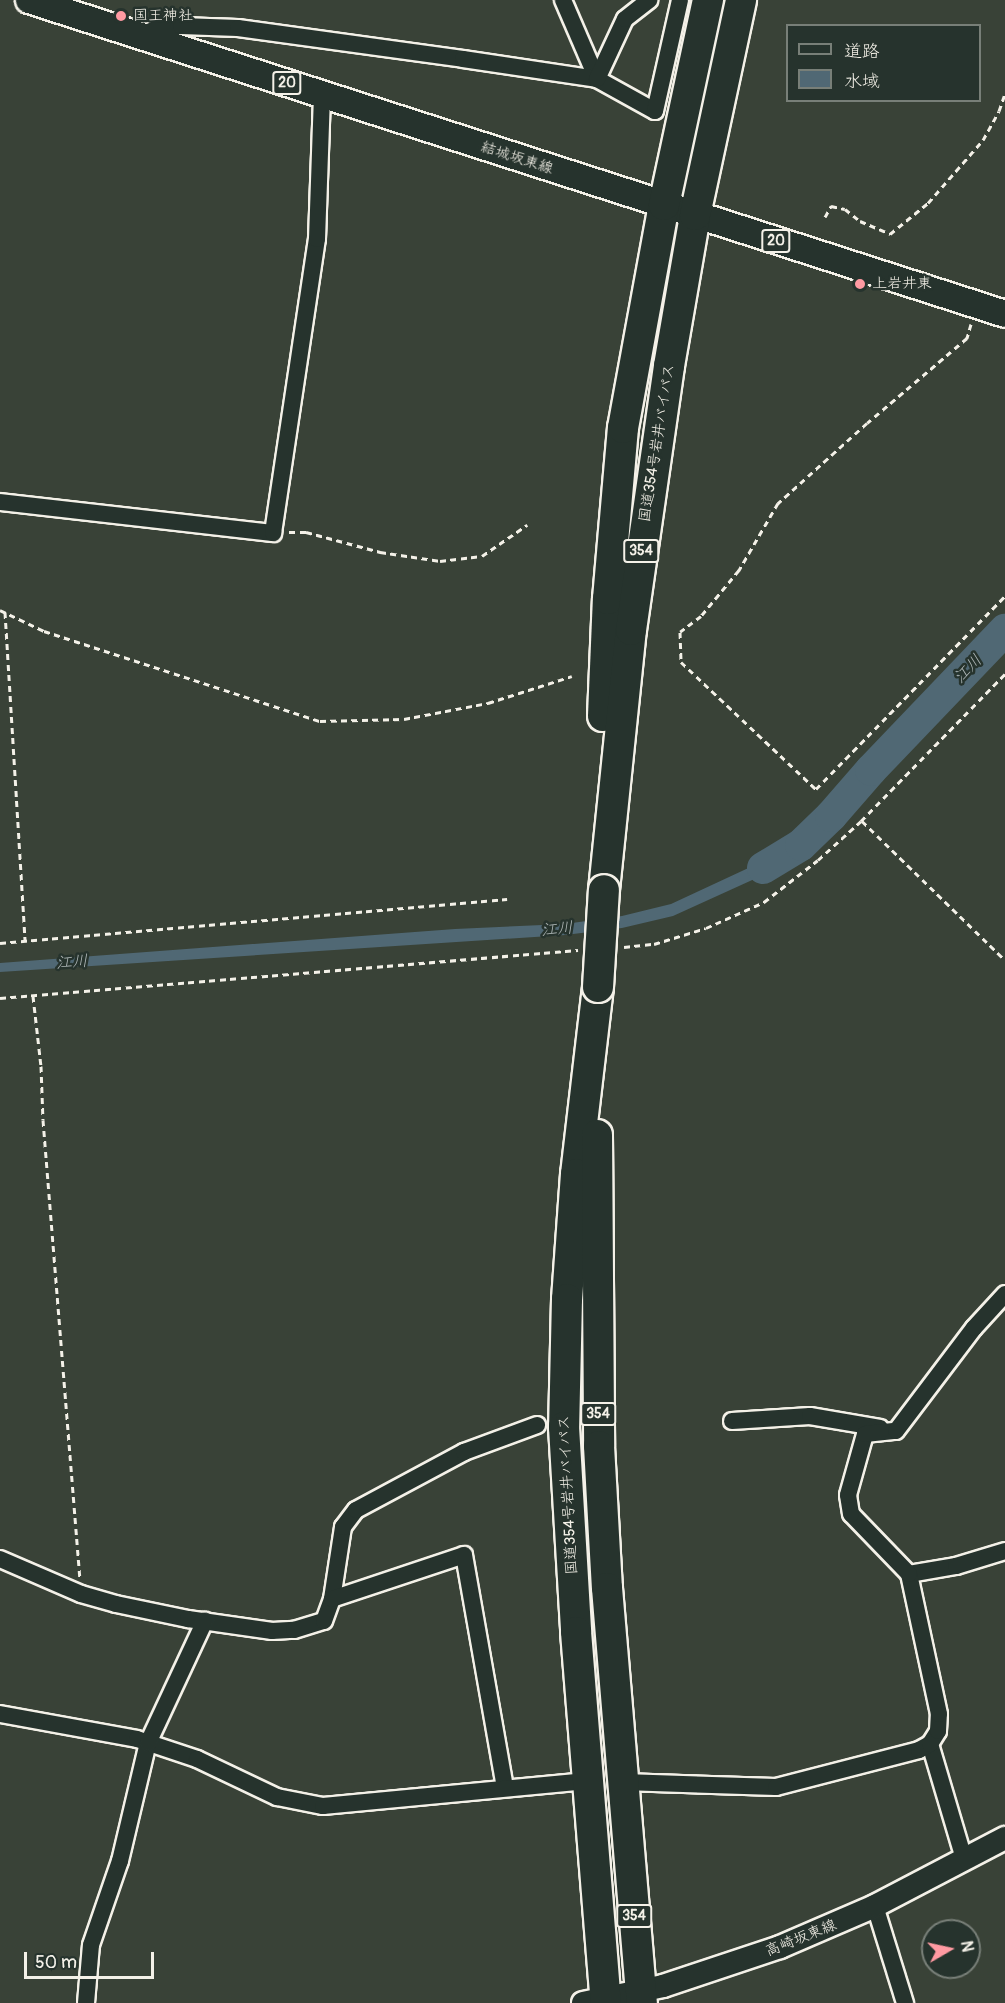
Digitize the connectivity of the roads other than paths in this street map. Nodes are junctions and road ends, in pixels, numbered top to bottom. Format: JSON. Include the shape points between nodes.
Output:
{"nodes":[{"id":1,"x":29,"y":0,"type":"edge"},
{"id":2,"x":563,"y":0,"type":"edge"},
{"id":3,"x":649,"y":0,"type":"edge"},
{"id":4,"x":680,"y":0,"type":"edge"},
{"id":5,"x":708,"y":0,"type":"edge"},
{"id":6,"x":741,"y":0,"type":"edge"},
{"id":7,"x":140,"y":36,"type":"junction"},
{"id":8,"x":597,"y":79,"type":"junction"},
{"id":9,"x":322,"y":95,"type":"junction"},
{"id":10,"x":664,"y":205,"type":"junction"},
{"id":11,"x":695,"y":215,"type":"junction"},
{"id":12,"x":1005,"y":314,"type":"edge"},
{"id":13,"x":0,"y":502,"type":"edge"},
{"id":14,"x":604,"y":890,"type":"junction"},
{"id":15,"x":598,"y":987,"type":"junction"},
{"id":16,"x":1005,"y":1293,"type":"edge"},
{"id":17,"x":732,"y":1421,"type":"dead end"},
{"id":18,"x":537,"y":1425,"type":"dead end"},
{"id":19,"x":896,"y":1431,"type":"junction"},
{"id":20,"x":1005,"y":1551,"type":"edge"},
{"id":21,"x":0,"y":1559,"type":"edge"},
{"id":22,"x":909,"y":1574,"type":"junction"},
{"id":23,"x":332,"y":1599,"type":"junction"},
{"id":24,"x":205,"y":1621,"type":"junction"},
{"id":25,"x":0,"y":1713,"type":"edge"},
{"id":26,"x":148,"y":1743,"type":"junction"},
{"id":27,"x":930,"y":1744,"type":"junction"},
{"id":28,"x":587,"y":1781,"type":"junction"},
{"id":29,"x":623,"y":1782,"type":"junction"},
{"id":30,"x":505,"y":1788,"type":"junction"},
{"id":31,"x":1005,"y":1838,"type":"edge"},
{"id":32,"x":964,"y":1859,"type":"junction"},
{"id":33,"x":875,"y":1906,"type":"junction"},
{"id":34,"x":641,"y":1998,"type":"edge"},
{"id":35,"x":598,"y":2002,"type":"edge"},
{"id":36,"x":86,"y":2003,"type":"edge"},
{"id":37,"x":905,"y":2003,"type":"edge"}],
"edges":[{"from":1,"to":7,"type":"main road","name":"結城坂東線","number":"20"},
{"from":2,"to":8,"type":"street"},
{"from":3,"to":8,"type":"street","via":[[625,19]]},
{"from":4,"to":8,"type":"street","via":[[655,111]]},
{"from":5,"to":10,"type":"highway","name":"国道354号岩井バイパス","number":"354"},
{"from":6,"to":11,"type":"highway","name":"国道354号岩井バイパス","number":"354"},
{"from":7,"to":8,"type":"street","via":[[158,28],[181,26],[238,28]]},
{"from":7,"to":9,"type":"main road","name":"結城坂東線","number":"20"},
{"from":9,"to":10,"type":"main road","name":"結城坂東線","number":"20"},
{"from":9,"to":13,"type":"street","via":[[316,239],[273,533]]},
{"from":10,"to":11,"type":"main road","name":"結城坂東線","number":"20"},
{"from":10,"to":14,"type":"highway","name":"国道354号岩井バイパス","number":"354","via":[[624,428],[608,599],[601,782]]},
{"from":11,"to":12,"type":"main road","name":"結城坂東線","number":"20"},
{"from":11,"to":14,"type":"highway","name":"国道354号岩井バイパス","number":"354","via":[[641,552]]},
{"from":14,"to":15,"type":"highway","name":"国道354号岩井バイパス","number":"354","bridge":true},
{"from":15,"to":28,"type":"highway","name":"国道354号岩井バイパス","number":"354","via":[[576,1174],[564,1374],[565,1477]]},
{"from":15,"to":29,"type":"highway","name":"国道354号岩井バイパス","number":"354","via":[[598,1446]]},
{"from":16,"to":19,"type":"street"},
{"from":17,"to":19,"type":"street","via":[[810,1416]]},
{"from":18,"to":23,"type":"street","via":[[464,1452],[356,1510],[344,1527]]},
{"from":19,"to":22,"type":"street","via":[[865,1434],[848,1495],[852,1514]]},
{"from":20,"to":22,"type":"street","via":[[956,1566]]},
{"from":21,"to":24,"type":"street","via":[[81,1594]]},
{"from":22,"to":27,"type":"street","via":[[939,1714],[938,1731]]},
{"from":23,"to":24,"type":"street","via":[[324,1621],[294,1630]]},
{"from":23,"to":30,"type":"street","via":[[464,1555]]},
{"from":24,"to":26,"type":"street"},
{"from":25,"to":26,"type":"street"},
{"from":26,"to":30,"type":"street","via":[[197,1759],[277,1797],[323,1806]]},
{"from":26,"to":36,"type":"street","via":[[120,1861],[91,1945]]},
{"from":27,"to":29,"type":"street","via":[[776,1787]]},
{"from":27,"to":32,"type":"street"},
{"from":28,"to":30,"type":"street"},
{"from":28,"to":35,"type":"highway","name":"国道354号岩井バイパス","number":"354"},
{"from":29,"to":34,"type":"highway","name":"国道354号岩井バイパス","number":"354"},
{"from":31,"to":32,"type":"main road","name":"高崎坂東線"},
{"from":32,"to":33,"type":"main road","name":"高崎坂東線"},
{"from":33,"to":34,"type":"main road","name":"高崎坂東線"},
{"from":33,"to":37,"type":"street"},
{"from":34,"to":35,"type":"main road","name":"高崎坂東線"}]}
